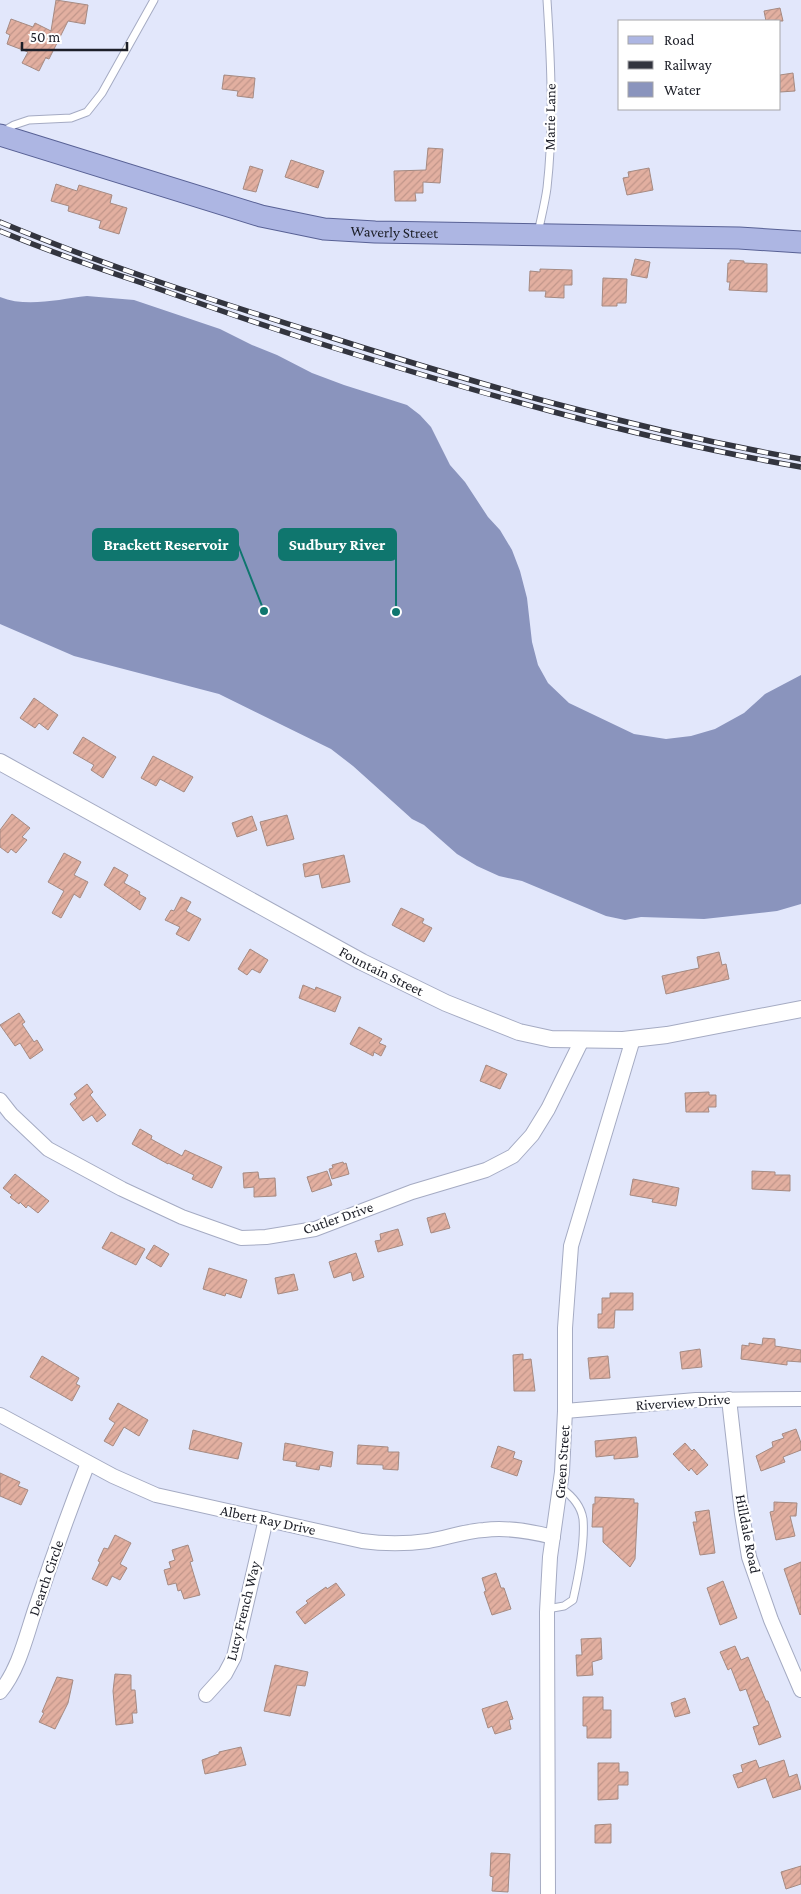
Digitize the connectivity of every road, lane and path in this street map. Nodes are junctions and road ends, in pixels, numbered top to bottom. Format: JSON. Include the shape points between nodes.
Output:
{"nodes":[{"id":1,"x":154,"y":0,"type":"edge"},
{"id":2,"x":547,"y":0,"type":"edge"},
{"id":3,"x":0,"y":134,"type":"edge"},
{"id":4,"x":538,"y":234,"type":"junction"},
{"id":5,"x":801,"y":242,"type":"edge"},
{"id":6,"x":0,"y":762,"type":"edge"},
{"id":7,"x":801,"y":1009,"type":"edge"},
{"id":8,"x":633,"y":1038,"type":"junction"},
{"id":9,"x":582,"y":1040,"type":"junction"},
{"id":10,"x":0,"y":1100,"type":"edge"},
{"id":11,"x":730,"y":1399,"type":"junction"},
{"id":12,"x":801,"y":1399,"type":"edge"},
{"id":13,"x":565,"y":1411,"type":"junction"},
{"id":14,"x":0,"y":1416,"type":"edge"},
{"id":15,"x":88,"y":1463,"type":"junction"},
{"id":16,"x":561,"y":1488,"type":"junction"},
{"id":17,"x":266,"y":1519,"type":"junction"},
{"id":18,"x":553,"y":1537,"type":"junction"},
{"id":19,"x":547,"y":1609,"type":"junction"},
{"id":20,"x":801,"y":1690,"type":"edge"},
{"id":21,"x":0,"y":1692,"type":"edge"},
{"id":22,"x":206,"y":1694,"type":"dead end"},
{"id":23,"x":548,"y":1894,"type":"edge"}],
"edges":[{"from":1,"to":3,"type":"lane","via":[[102,93],[87,112],[71,118],[29,120]]},
{"from":2,"to":4,"type":"lane","name":"Marie Lane","via":[[550,151],[547,190]]},
{"from":3,"to":4,"type":"main road","name":"Waverly Street","via":[[192,196],[303,226],[348,231]]},
{"from":4,"to":5,"type":"main road","name":"Waverly Street"},
{"from":6,"to":9,"type":"street","name":"Fountain Street","via":[[362,962],[446,1003],[519,1032],[551,1039]]},
{"from":7,"to":8,"type":"street","name":"Fountain Street","via":[[667,1035]]},
{"from":8,"to":9,"type":"street","name":"Fountain Street"},
{"from":8,"to":13,"type":"street","name":"Green Street","via":[[571,1246],[565,1328]]},
{"from":9,"to":10,"type":"street","name":"Cutler Drive","via":[[548,1109],[514,1156],[486,1170],[412,1192],[315,1230],[266,1237],[241,1238],[182,1217],[122,1189],[48,1149]]},
{"from":11,"to":12,"type":"street","name":"Riverview Drive"},
{"from":11,"to":13,"type":"street","name":"Riverview Drive"},
{"from":11,"to":20,"type":"street","name":"Hilldale Road","via":[[742,1514],[750,1557],[771,1620]]},
{"from":13,"to":16,"type":"street","name":"Green Street"},
{"from":14,"to":15,"type":"street","name":"Albert Ray Drive"},
{"from":15,"to":17,"type":"street","name":"Albert Ray Drive","via":[[156,1495]]},
{"from":15,"to":21,"type":"street","name":"Dearth Circle","via":[[18,1658]]},
{"from":16,"to":18,"type":"street","name":"Green Street"},
{"from":16,"to":19,"type":"lane","via":[[572,1496],[583,1517],[578,1580],[573,1600],[564,1606]]},
{"from":17,"to":18,"type":"street","name":"Albert Ray Drive","via":[[385,1544],[508,1529]]},
{"from":17,"to":22,"type":"street","name":"Lucy French Way","via":[[234,1657],[225,1674]]},
{"from":18,"to":19,"type":"street","name":"Green Street"},
{"from":19,"to":23,"type":"street","name":"Green Street"}]}
